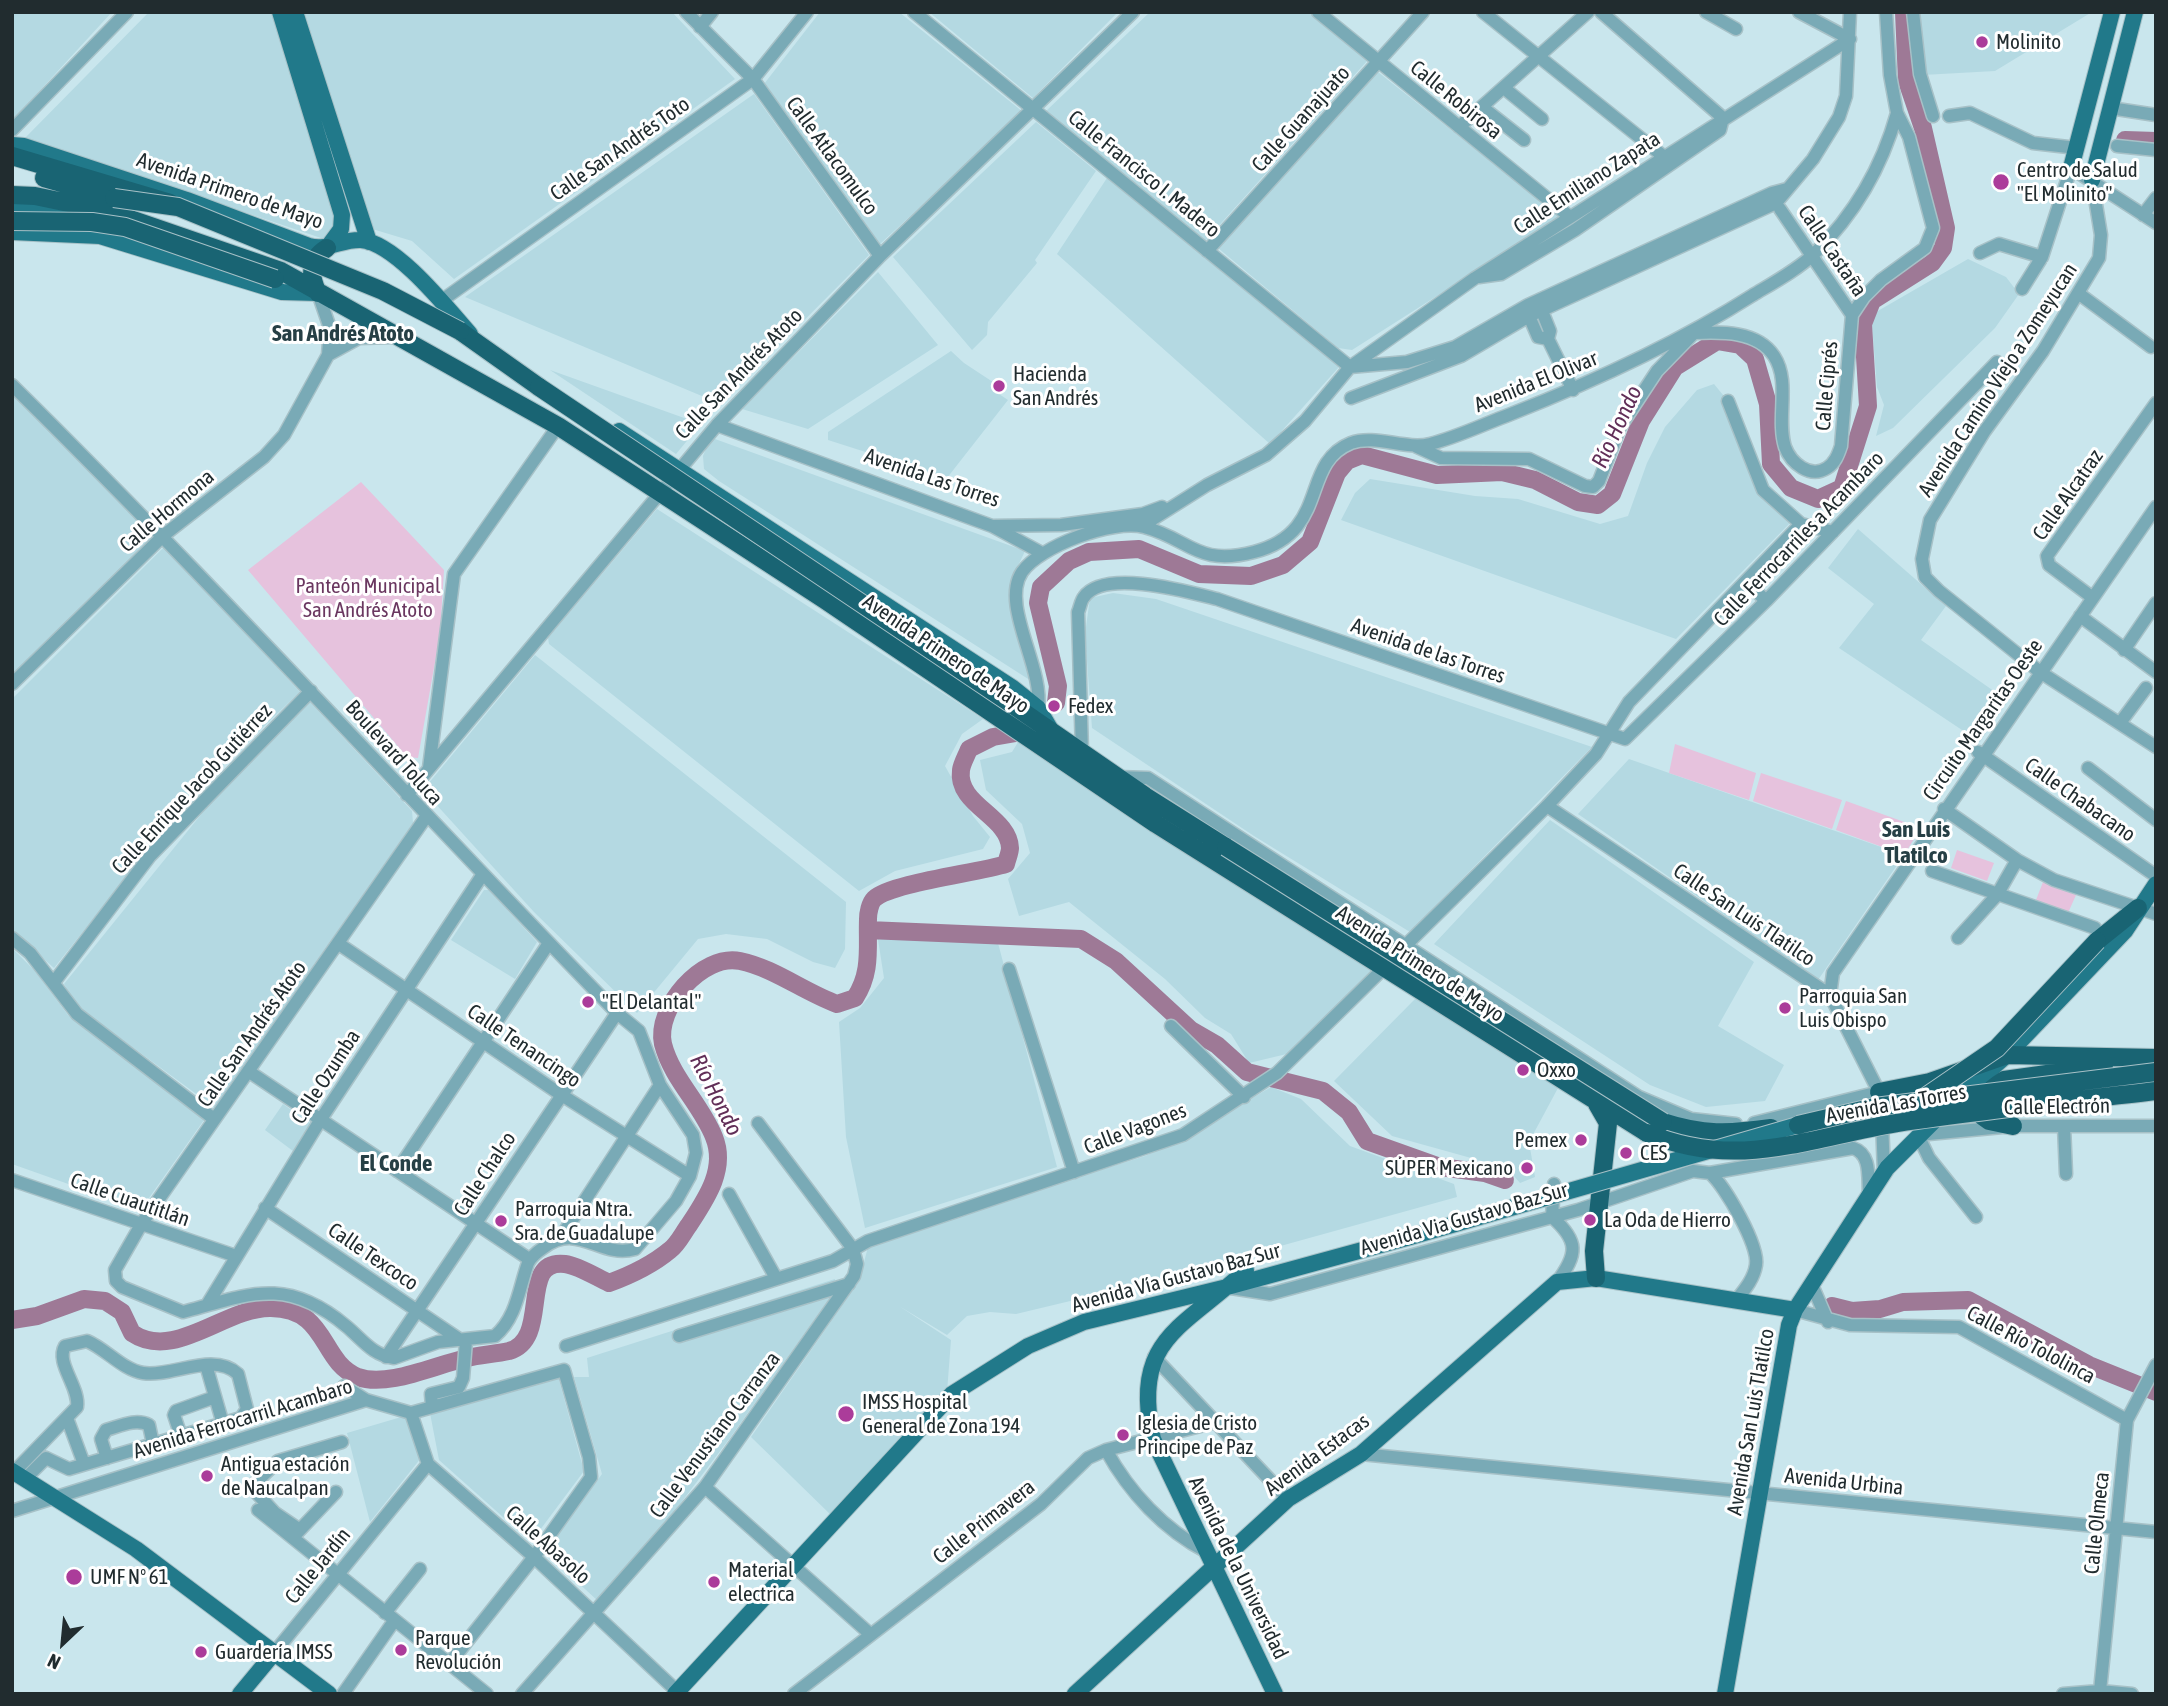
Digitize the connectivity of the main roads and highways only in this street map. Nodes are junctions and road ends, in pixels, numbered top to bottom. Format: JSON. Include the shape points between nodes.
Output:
{"nodes":[{"id":1,"x":280,"y":12,"type":"edge"},
{"id":2,"x":295,"y":12,"type":"edge"},
{"id":3,"x":2112,"y":12,"type":"edge"},
{"id":4,"x":2135,"y":12,"type":"edge"},
{"id":5,"x":294,"y":32,"type":"junction"},
{"id":6,"x":327,"y":137,"type":"junction"},
{"id":7,"x":12,"y":146,"type":"edge"},
{"id":8,"x":12,"y":158,"type":"edge"},
{"id":9,"x":2071,"y":168,"type":"road end"},
{"id":10,"x":2092,"y":180,"type":"road end"},
{"id":11,"x":118,"y":193,"type":"junction"},
{"id":12,"x":15,"y":200,"type":"edge"},
{"id":13,"x":44,"y":211,"type":"joint"},
{"id":14,"x":12,"y":221,"type":"edge"},
{"id":15,"x":12,"y":232,"type":"edge"},
{"id":16,"x":295,"y":241,"type":"junction"},
{"id":17,"x":369,"y":242,"type":"junction"},
{"id":18,"x":125,"y":243,"type":"junction"},
{"id":19,"x":327,"y":248,"type":"junction"},
{"id":20,"x":278,"y":275,"type":"junction"},
{"id":21,"x":318,"y":293,"type":"junction"},
{"id":22,"x":479,"y":344,"type":"junction"},
{"id":23,"x":515,"y":370,"type":"junction"},
{"id":24,"x":839,"y":575,"type":"junction"},
{"id":25,"x":825,"y":600,"type":"junction"},
{"id":26,"x":1051,"y":730,"type":"junction"},
{"id":27,"x":2156,"y":884,"type":"edge"},
{"id":28,"x":2138,"y":908,"type":"junction"},
{"id":29,"x":2007,"y":1055,"type":"junction"},
{"id":30,"x":2156,"y":1058,"type":"edge"},
{"id":31,"x":2156,"y":1072,"type":"edge"},
{"id":32,"x":2033,"y":1075,"type":"junction"},
{"id":33,"x":2156,"y":1091,"type":"edge"},
{"id":34,"x":1879,"y":1092,"type":"road end"},
{"id":35,"x":1918,"y":1102,"type":"junction"},
{"id":36,"x":1597,"y":1104,"type":"junction"},
{"id":37,"x":1798,"y":1125,"type":"junction"},
{"id":38,"x":2013,"y":1126,"type":"road end"},
{"id":39,"x":1647,"y":1133,"type":"joint"},
{"id":40,"x":1410,"y":1237,"type":"joint"},
{"id":41,"x":1246,"y":1269,"type":"dead end"},
{"id":42,"x":1596,"y":1278,"type":"junction"},
{"id":43,"x":1557,"y":1282,"type":"joint"},
{"id":44,"x":1227,"y":1287,"type":"junction"},
{"id":45,"x":1795,"y":1310,"type":"junction"},
{"id":46,"x":17,"y":1474,"type":"edge"},
{"id":47,"x":1214,"y":1568,"type":"junction"},
{"id":48,"x":274,"y":1653,"type":"junction"},
{"id":49,"x":678,"y":1693,"type":"edge"},
{"id":50,"x":240,"y":1694,"type":"edge"},
{"id":51,"x":328,"y":1694,"type":"edge"},
{"id":52,"x":1074,"y":1694,"type":"edge"},
{"id":53,"x":1275,"y":1694,"type":"edge"},
{"id":54,"x":1725,"y":1694,"type":"edge"}],
"edges":[{"from":1,"to":5,"type":"main road"},
{"from":2,"to":5,"type":"main road"},
{"from":3,"to":9,"type":"main road","via":[[2077,123]]},
{"from":4,"to":10,"type":"main road"},
{"from":5,"to":6,"type":"main road"},
{"from":6,"to":17,"type":"main road"},
{"from":6,"to":19,"type":"main road","via":[[342,215],[338,234]]},
{"from":7,"to":11,"type":"highway","via":[[77,169]]},
{"from":7,"to":16,"type":"main road","name":"Avenida Primero de Mayo","via":[[149,187]]},
{"from":8,"to":11,"type":"highway","name":"Avenida Primero de Mayo","via":[[35,175]]},
{"from":11,"to":22,"type":"highway","name":"Avenida Primero de Mayo","bridge":true,"via":[[178,207],[383,291]]},
{"from":12,"to":13,"type":"highway"},
{"from":12,"to":20,"type":"highway","via":[[107,211]]},
{"from":13,"to":18,"type":"main road","name":"Avenida Primero de Mayo","via":[[102,224]]},
{"from":14,"to":20,"type":"highway","bridge":true,"via":[[125,227]]},
{"from":15,"to":18,"type":"main road","via":[[100,236]]},
{"from":16,"to":19,"type":"main road","name":"Avenida Primero de Mayo"},
{"from":16,"to":20,"type":"highway","via":[[296,260]]},
{"from":17,"to":19,"type":"main road","name":"Avenida Primero de Mayo","via":[[349,241]]},
{"from":17,"to":22,"type":"main road","name":"Avenida Primero de Mayo","via":[[390,253]]},
{"from":18,"to":21,"type":"main road","name":"Avenida Primero de Mayo","via":[[282,292]]},
{"from":19,"to":21,"type":"highway","via":[[318,254],[312,269]]},
{"from":20,"to":21,"type":"highway"},
{"from":21,"to":25,"type":"highway","name":"Avenida Primero de Mayo","via":[[558,426]]},
{"from":22,"to":23,"type":"highway","name":"Avenida Primero de Mayo"},
{"from":23,"to":24,"type":"main road","name":"Avenida Primero de Mayo","via":[[543,381]]},
{"from":23,"to":26,"type":"highway","name":"Avenida Primero de Mayo","bridge":true},
{"from":24,"to":25,"type":"highway","via":[[824,582]]},
{"from":24,"to":26,"type":"main road","name":"Avenida Primero de Mayo","via":[[1013,688],[1038,708]]},
{"from":25,"to":36,"type":"highway","name":"Avenida Primero de Mayo","via":[[1156,824]]},
{"from":26,"to":37,"type":"highway","name":"Avenida Primero de Mayo","bridge":true,"via":[[1145,796],[1662,1122],[1723,1135]]},
{"from":27,"to":28,"type":"main road","name":"Avenida San Luis Tlatilco"},
{"from":28,"to":29,"type":"main road","name":"Avenida San Luis Tlatilco","via":[[2125,931]]},
{"from":28,"to":35,"type":"highway","bridge":true,"via":[[2096,934],[1997,1048]]},
{"from":29,"to":30,"type":"highway"},
{"from":29,"to":32,"type":"highway","via":[[2011,1063]]},
{"from":29,"to":34,"type":"highway","via":[[1930,1082]]},
{"from":29,"to":45,"type":"main road","name":"Avenida San Luis Tlatilco","via":[[1918,1135],[1884,1173]]},
{"from":30,"to":32,"type":"highway"},
{"from":31,"to":35,"type":"highway","name":"Avenida Las Torres","bridge":true},
{"from":32,"to":38,"type":"highway","via":[[2004,1080],[1984,1096],[1982,1116]]},
{"from":33,"to":39,"type":"highway","name":"Avenida Las Torres","bridge":true,"via":[[1895,1124],[1748,1152],[1709,1151]]},
{"from":35,"to":37,"type":"highway","name":"Avenida Las Torres","bridge":true},
{"from":36,"to":39,"type":"highway","name":"Avenida Primero de Mayo"},
{"from":36,"to":42,"type":"highway","via":[[1608,1124],[1594,1251]]},
{"from":37,"to":40,"type":"main road","name":"Avenida Via Gustavo Baz Sur","bridge":true},
{"from":40,"to":44,"type":"main road","name":"Avenida Vía Gustavo Baz Sur"},
{"from":41,"to":44,"type":"main road","name":"Avenida de la Universidad"},
{"from":42,"to":43,"type":"main road","name":"Calle Río Tololinca"},
{"from":42,"to":45,"type":"main road","name":"Calle Río Tololinca"},
{"from":43,"to":47,"type":"main road","name":"Avenida Estacas","via":[[1361,1454],[1288,1499]]},
{"from":44,"to":47,"type":"main road","name":"Avenida de la Universidad","via":[[1168,1335],[1154,1357],[1147,1388],[1153,1440]]},
{"from":44,"to":49,"type":"main road","name":"Avenida Vía Gustavo Baz Sur","via":[[1084,1322],[1028,1346],[952,1394]]},
{"from":45,"to":54,"type":"main road","name":"Avenida San Luis Tlatilco","via":[[1785,1344]]},
{"from":46,"to":48,"type":"main road","via":[[136,1549]]},
{"from":47,"to":52,"type":"main road","name":"Avenida Estacas"},
{"from":47,"to":53,"type":"main road","name":"Avenida de la Universidad"},
{"from":48,"to":50,"type":"main road","name":"Calle Jardín"},
{"from":48,"to":51,"type":"main road"}]}
